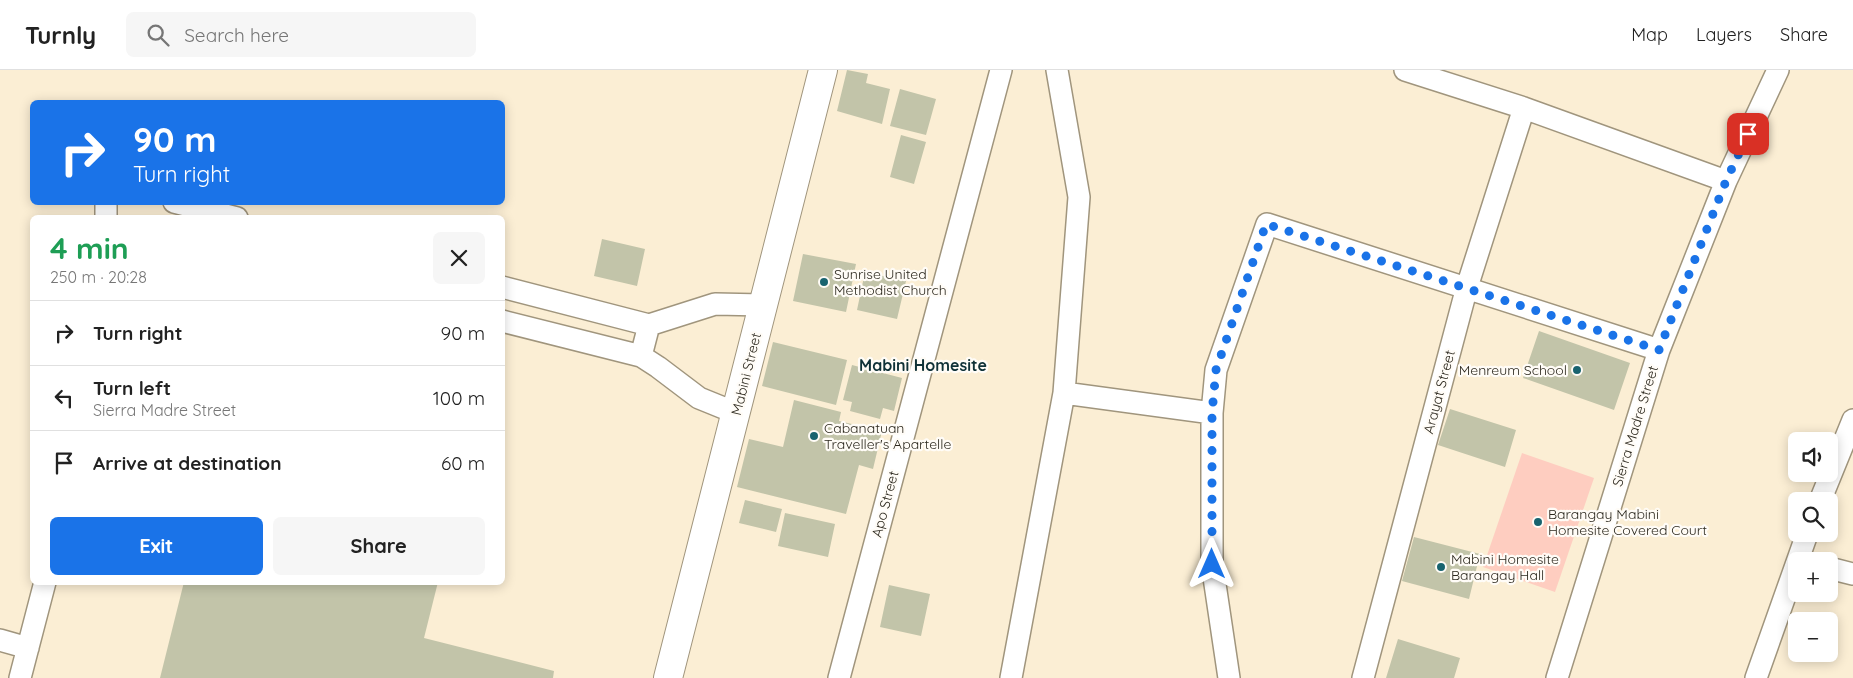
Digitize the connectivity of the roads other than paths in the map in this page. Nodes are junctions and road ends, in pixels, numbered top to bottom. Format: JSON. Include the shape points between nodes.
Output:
{"nodes":[{"id":1,"x":823,"y":70,"type":"edge"},
{"id":2,"x":1001,"y":70,"type":"edge"},
{"id":3,"x":1057,"y":70,"type":"edge"},
{"id":4,"x":1405,"y":70,"type":"edge"},
{"id":5,"x":1778,"y":70,"type":"edge"},
{"id":6,"x":1524,"y":108,"type":"junction"},
{"id":7,"x":1726,"y":181,"type":"junction"},
{"id":8,"x":186,"y":205,"type":"edge"},
{"id":9,"x":225,"y":215,"type":"edge"},
{"id":10,"x":1467,"y":287,"type":"junction"},
{"id":11,"x":505,"y":288,"type":"edge"},
{"id":12,"x":764,"y":305,"type":"junction"},
{"id":13,"x":505,"y":322,"type":"edge"},
{"id":14,"x":650,"y":326,"type":"junction"},
{"id":15,"x":1659,"y":350,"type":"junction"},
{"id":16,"x":641,"y":356,"type":"junction"},
{"id":17,"x":1064,"y":393,"type":"junction"},
{"id":18,"x":736,"y":413,"type":"junction"},
{"id":19,"x":1212,"y":413,"type":"junction"},
{"id":20,"x":1853,"y":420,"type":"edge"},
{"id":21,"x":1824,"y":492,"type":"edge"},
{"id":22,"x":1838,"y":570,"type":"edge"},
{"id":23,"x":1853,"y":574,"type":"edge"},
{"id":24,"x":1788,"y":584,"type":"edge"},
{"id":25,"x":43,"y":585,"type":"edge"},
{"id":26,"x":0,"y":640,"type":"edge"},
{"id":27,"x":28,"y":648,"type":"junction"},
{"id":28,"x":20,"y":678,"type":"edge"},
{"id":29,"x":668,"y":678,"type":"edge"},
{"id":30,"x":839,"y":678,"type":"edge"},
{"id":31,"x":1011,"y":678,"type":"edge"},
{"id":32,"x":1229,"y":678,"type":"edge"},
{"id":33,"x":1363,"y":678,"type":"edge"},
{"id":34,"x":1557,"y":678,"type":"edge"},
{"id":35,"x":1756,"y":678,"type":"edge"}],
"edges":[{"from":1,"to":12,"type":"main road","name":"Mabini Street"},
{"from":2,"to":30,"type":"street","name":"Apo Street"},
{"from":3,"to":17,"type":"street","via":[[1079,197]]},
{"from":4,"to":6,"type":"street"},
{"from":5,"to":7,"type":"street","name":"Sierra Madre Street"},
{"from":6,"to":7,"type":"street"},
{"from":6,"to":10,"type":"street","name":"Arayat Street"},
{"from":7,"to":15,"type":"street","name":"Sierra Madre Street"},
{"from":8,"to":9,"type":"street"},
{"from":10,"to":15,"type":"street"},
{"from":10,"to":19,"type":"street","via":[[1266,224],[1216,370]]},
{"from":10,"to":33,"type":"street","name":"Arayat Street"},
{"from":11,"to":14,"type":"street"},
{"from":12,"to":14,"type":"street","via":[[715,304]]},
{"from":12,"to":18,"type":"main road","name":"Mabini Street"},
{"from":13,"to":16,"type":"street"},
{"from":14,"to":16,"type":"street"},
{"from":15,"to":34,"type":"street","name":"Sierra Madre Street"},
{"from":16,"to":18,"type":"street","via":[[699,398]]},
{"from":17,"to":19,"type":"street"},
{"from":17,"to":31,"type":"street"},
{"from":18,"to":29,"type":"main road","name":"Mabini Street"},
{"from":19,"to":32,"type":"street","via":[[1212,564]]},
{"from":20,"to":21,"type":"street"},
{"from":22,"to":23,"type":"street"},
{"from":24,"to":35,"type":"street"},
{"from":25,"to":27,"type":"street"},
{"from":26,"to":27,"type":"street"},
{"from":27,"to":28,"type":"street"}]}
